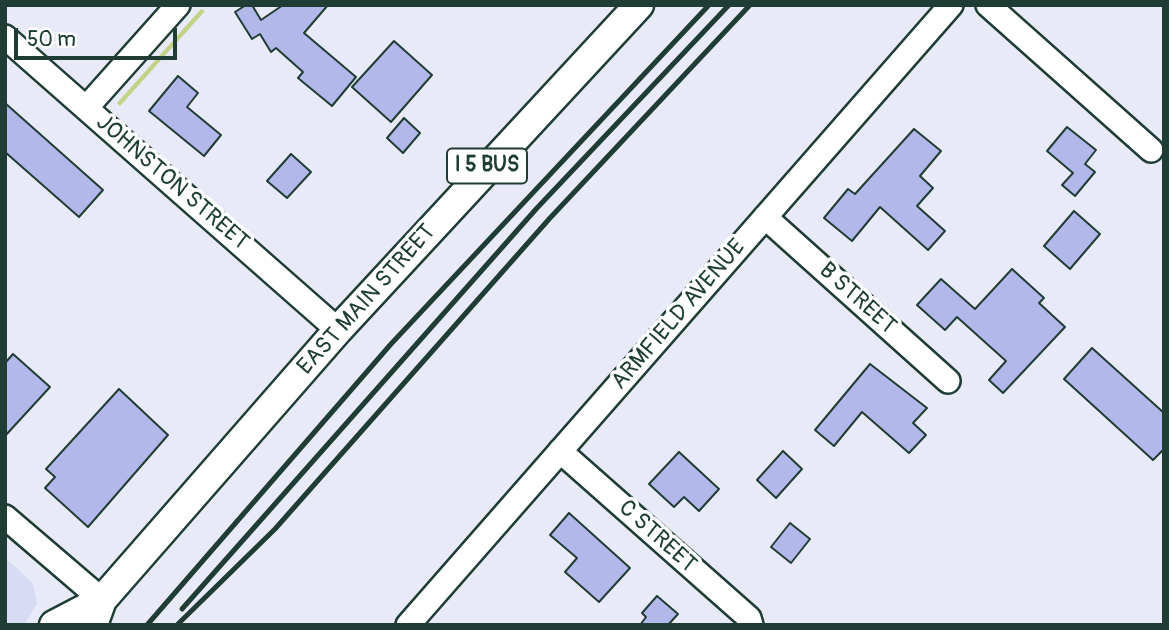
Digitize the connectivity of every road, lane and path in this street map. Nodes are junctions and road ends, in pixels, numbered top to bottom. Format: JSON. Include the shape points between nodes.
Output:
{"nodes":[{"id":1,"x":178,"y":5,"type":"edge"},
{"id":2,"x":639,"y":5,"type":"edge"},
{"id":3,"x":951,"y":5,"type":"edge"},
{"id":4,"x":988,"y":5,"type":"edge"},
{"id":5,"x":5,"y":37,"type":"edge"},
{"id":6,"x":86,"y":108,"type":"junction"},
{"id":7,"x":1151,"y":150,"type":"dead end"},
{"id":8,"x":765,"y":217,"type":"junction"},
{"id":9,"x":338,"y":330,"type":"junction"},
{"id":10,"x":948,"y":381,"type":"dead end"},
{"id":11,"x":560,"y":451,"type":"junction"},
{"id":12,"x":5,"y":517,"type":"edge"},
{"id":13,"x":97,"y":613,"type":"edge"},
{"id":14,"x":54,"y":625,"type":"edge"},
{"id":15,"x":408,"y":625,"type":"edge"},
{"id":16,"x":751,"y":625,"type":"edge"}],
"edges":[{"from":1,"to":6,"type":"street"},
{"from":2,"to":9,"type":"main road","name":"EAST MAIN STREET","number":"I 5 BUS"},
{"from":3,"to":8,"type":"street","name":"ARMFIELD AVENUE"},
{"from":4,"to":7,"type":"street"},
{"from":5,"to":6,"type":"street","name":"JOHNSTON STREET"},
{"from":6,"to":9,"type":"street","name":"JOHNSTON STREET"},
{"from":8,"to":10,"type":"street","name":"B STREET"},
{"from":8,"to":11,"type":"street","name":"ARMFIELD AVENUE"},
{"from":9,"to":13,"type":"main road","name":"EAST MAIN STREET","number":"I 5 BUS"},
{"from":11,"to":15,"type":"street","name":"ARMFIELD AVENUE"},
{"from":11,"to":16,"type":"street","name":"C STREET","via":[[750,618]]},
{"from":12,"to":13,"type":"street"},
{"from":13,"to":14,"type":"main road","name":"EAST MAIN STREET","number":"I 5 BUS"}]}
